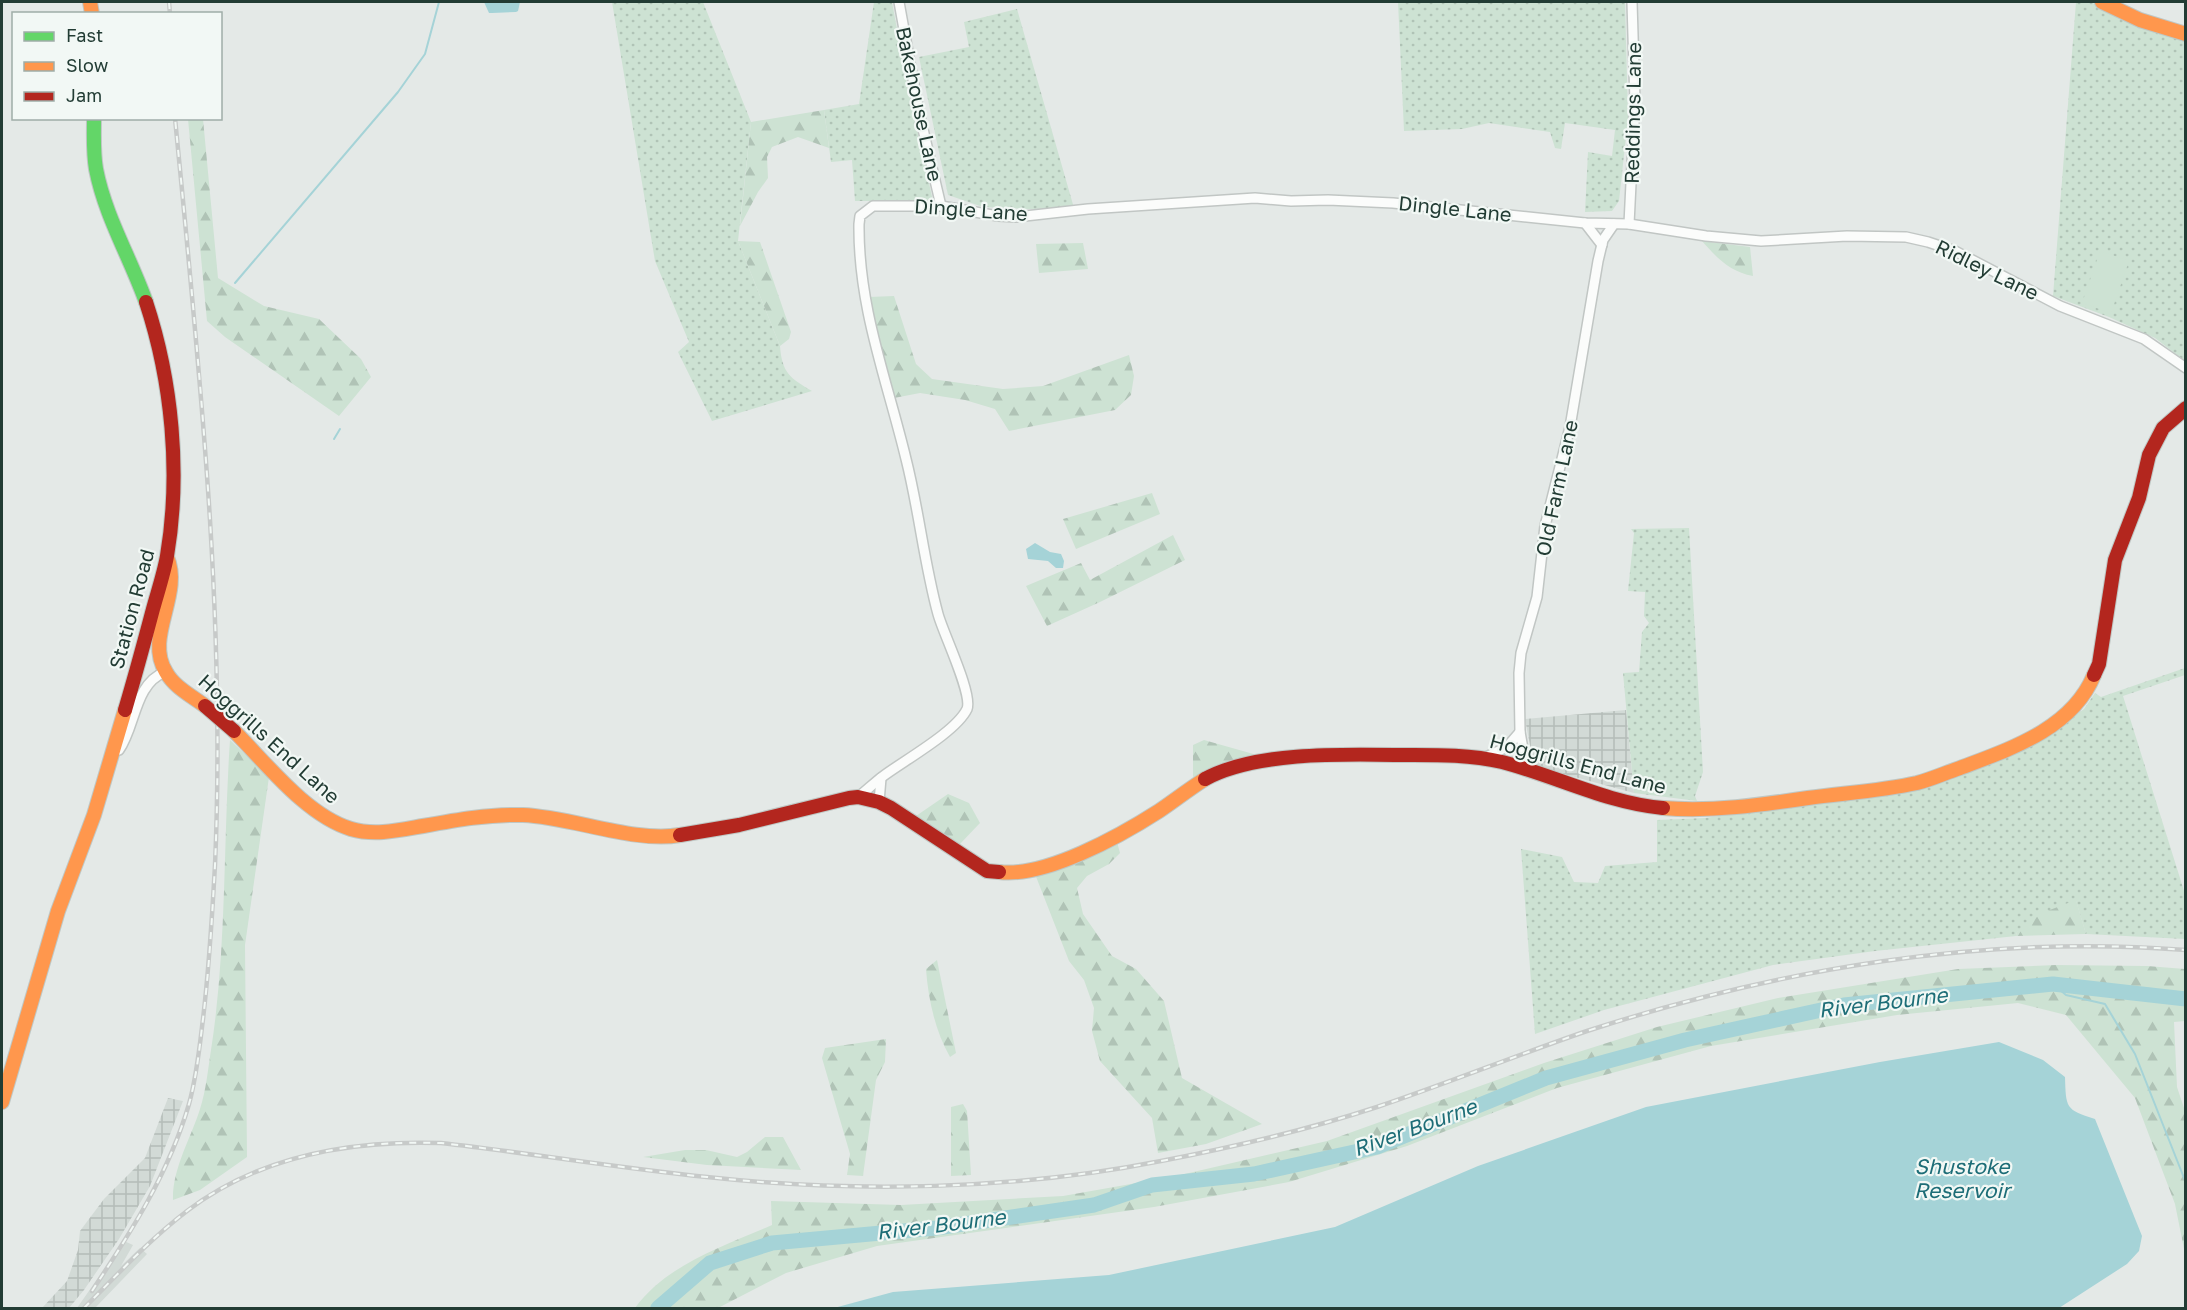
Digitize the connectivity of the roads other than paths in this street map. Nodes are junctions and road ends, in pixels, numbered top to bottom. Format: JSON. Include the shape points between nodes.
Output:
{"nodes":[{"id":1,"x":899,"y":2,"type":"edge"},
{"id":2,"x":1632,"y":2,"type":"edge"},
{"id":3,"x":2103,"y":2,"type":"edge"},
{"id":4,"x":2186,"y":34,"type":"edge"},
{"id":5,"x":94,"y":120,"type":"edge"},
{"id":6,"x":941,"y":206,"type":"junction"},
{"id":7,"x":1585,"y":223,"type":"junction"},
{"id":8,"x":1614,"y":224,"type":"junction"},
{"id":9,"x":1629,"y":224,"type":"junction"},
{"id":10,"x":1602,"y":245,"type":"junction"},
{"id":11,"x":2186,"y":368,"type":"edge"},
{"id":12,"x":2186,"y":408,"type":"edge"},
{"id":13,"x":167,"y":556,"type":"junction"},
{"id":14,"x":165,"y":672,"type":"junction"},
{"id":15,"x":1520,"y":732,"type":"junction"},
{"id":16,"x":1483,"y":758,"type":"junction"},
{"id":17,"x":112,"y":760,"type":"junction"},
{"id":18,"x":1531,"y":771,"type":"junction"},
{"id":19,"x":881,"y":778,"type":"junction"},
{"id":20,"x":858,"y":797,"type":"junction"},
{"id":21,"x":879,"y":802,"type":"junction"},
{"id":22,"x":2,"y":1102,"type":"edge"}],
"edges":[{"from":1,"to":6,"type":"street","name":"Bakehouse Lane"},
{"from":2,"to":9,"type":"street","name":"Reddings Lane","via":[[1635,102]]},
{"from":3,"to":4,"type":"street","via":[[2140,20]]},
{"from":5,"to":13,"type":"street","name":"Station Road","via":[[98,177],[147,305],[166,390],[173,499]]},
{"from":6,"to":7,"type":"street","name":"Dingle Lane","via":[[1016,217],[1255,198],[1393,203]]},
{"from":6,"to":19,"type":"street","name":"Dingle Lane","via":[[873,206],[860,216],[870,326],[907,461],[932,592],[968,700],[966,710],[954,724]]},
{"from":7,"to":8,"type":"street","name":"Dingle Lane"},
{"from":7,"to":10,"type":"street"},
{"from":8,"to":9,"type":"street","name":"Dingle Lane"},
{"from":8,"to":10,"type":"street","name":"Old Farm Lane"},
{"from":9,"to":11,"type":"street","name":"Ridley Lane","via":[[1761,241],[1868,236],[1928,242],[1971,258],[2060,306],[2144,339]]},
{"from":10,"to":15,"type":"street","name":"Old Farm Lane","via":[[1570,427],[1545,526],[1537,597],[1521,653]]},
{"from":12,"to":18,"type":"street","name":"Hoggrills End Lane","via":[[2163,428],[2149,455],[2139,498],[2115,560],[2095,678],[2074,708],[2022,743],[1917,783],[1726,809],[1652,807],[1593,793]]},
{"from":13,"to":14,"type":"street","via":[[172,581],[159,649]]},
{"from":13,"to":17,"type":"street","name":"Station Road"},
{"from":14,"to":17,"type":"street","via":[[145,689],[122,746]]},
{"from":14,"to":20,"type":"street","name":"Hoggrills End Lane","bridge":true,"via":[[234,731],[321,816],[350,829],[373,833],[476,817],[522,815],[667,837],[739,825]]},
{"from":15,"to":16,"type":"street","via":[[1506,747]]},
{"from":15,"to":18,"type":"street","name":"Old Farm Lane"},
{"from":16,"to":18,"type":"street","name":"Hoggrills End Lane"},
{"from":16,"to":21,"type":"street","name":"Hoggrills End Lane","via":[[1339,754],[1227,769],[1205,778],[1127,830],[1055,862],[1010,874],[987,871]]},
{"from":17,"to":22,"type":"street","name":"Station Road","via":[[58,910]]},
{"from":19,"to":20,"type":"street","name":"Dingle Lane"},
{"from":19,"to":21,"type":"street"},
{"from":20,"to":21,"type":"street","name":"Hoggrills End Lane"}]}
